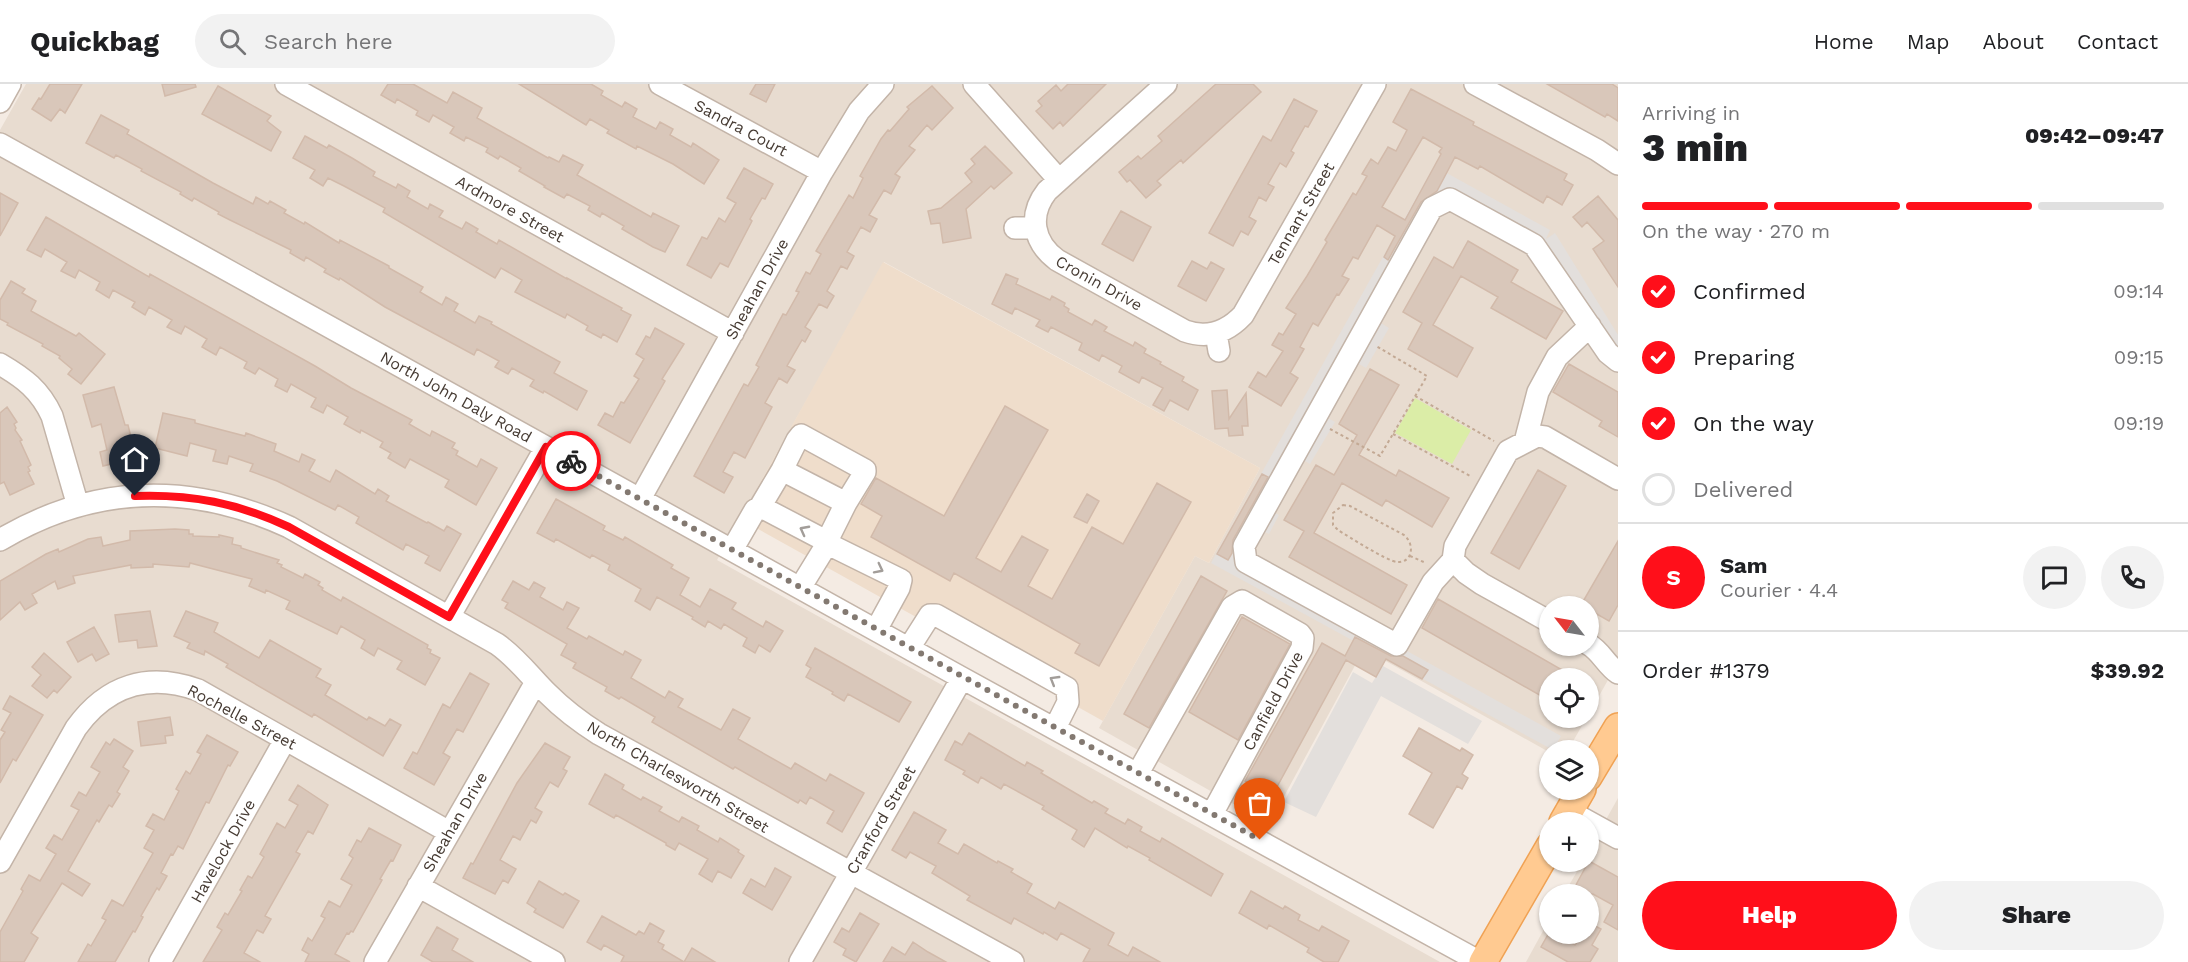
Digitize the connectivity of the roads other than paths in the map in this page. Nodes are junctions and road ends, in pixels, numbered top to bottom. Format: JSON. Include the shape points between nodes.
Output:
{"nodes":[{"id":1,"x":10,"y":84,"type":"edge"},
{"id":2,"x":286,"y":84,"type":"edge"},
{"id":3,"x":660,"y":84,"type":"edge"},
{"id":4,"x":883,"y":84,"type":"edge"},
{"id":5,"x":974,"y":84,"type":"edge"},
{"id":6,"x":1166,"y":84,"type":"edge"},
{"id":7,"x":1375,"y":84,"type":"edge"},
{"id":8,"x":1475,"y":84,"type":"edge"},
{"id":9,"x":0,"y":102,"type":"edge"},
{"id":10,"x":0,"y":144,"type":"edge"},
{"id":11,"x":1618,"y":164,"type":"edge"},
{"id":12,"x":822,"y":172,"type":"junction"},
{"id":13,"x":1059,"y":180,"type":"junction"},
{"id":14,"x":1590,"y":326,"type":"junction"},
{"id":15,"x":733,"y":333,"type":"junction"},
{"id":16,"x":1218,"y":342,"type":"joint"},
{"id":17,"x":1618,"y":361,"type":"edge"},
{"id":18,"x":0,"y":364,"type":"edge"},
{"id":19,"x":1526,"y":442,"type":"junction"},
{"id":20,"x":546,"y":447,"type":"junction"},
{"id":21,"x":782,"y":470,"type":"junction"},
{"id":22,"x":1618,"y":479,"type":"edge"},
{"id":23,"x":640,"y":499,"type":"junction"},
{"id":24,"x":846,"y":503,"type":"junction"},
{"id":25,"x":78,"y":506,"type":"junction"},
{"id":26,"x":760,"y":507,"type":"junction"},
{"id":27,"x":0,"y":540,"type":"edge"},
{"id":28,"x":826,"y":543,"type":"junction"},
{"id":29,"x":732,"y":550,"type":"junction"},
{"id":30,"x":1453,"y":560,"type":"junction"},
{"id":31,"x":800,"y":588,"type":"junction"},
{"id":32,"x":1539,"y":616,"type":"edge"},
{"id":33,"x":449,"y":617,"type":"junction"},
{"id":34,"x":876,"y":630,"type":"junction"},
{"id":35,"x":1599,"y":646,"type":"edge"},
{"id":36,"x":1618,"y":647,"type":"edge"},
{"id":37,"x":909,"y":648,"type":"junction"},
{"id":38,"x":1599,"y":654,"type":"edge"},
{"id":39,"x":1618,"y":673,"type":"edge"},
{"id":40,"x":962,"y":678,"type":"junction"},
{"id":41,"x":536,"y":682,"type":"junction"},
{"id":42,"x":1618,"y":727,"type":"edge"},
{"id":43,"x":1055,"y":728,"type":"junction"},
{"id":44,"x":285,"y":740,"type":"junction"},
{"id":45,"x":1599,"y":759,"type":"edge"},
{"id":46,"x":1138,"y":773,"type":"junction"},
{"id":47,"x":1572,"y":807,"type":"edge"},
{"id":48,"x":1212,"y":814,"type":"junction"},
{"id":49,"x":449,"y":832,"type":"junction"},
{"id":50,"x":1618,"y":838,"type":"edge"},
{"id":51,"x":0,"y":862,"type":"edge"},
{"id":52,"x":1539,"y":865,"type":"edge"},
{"id":53,"x":850,"y":874,"type":"junction"},
{"id":54,"x":418,"y":886,"type":"junction"},
{"id":55,"x":160,"y":962,"type":"edge"},
{"id":56,"x":375,"y":962,"type":"edge"},
{"id":57,"x":554,"y":962,"type":"edge"},
{"id":58,"x":800,"y":962,"type":"edge"},
{"id":59,"x":1013,"y":962,"type":"edge"},
{"id":60,"x":1482,"y":962,"type":"edge"}],
"edges":[{"from":1,"to":9,"type":"street"},
{"from":2,"to":15,"type":"street","name":"Ardmore Street"},
{"from":3,"to":12,"type":"street","name":"Sandra Court"},
{"from":4,"to":12,"type":"street","name":"Sheahan Drive","via":[[859,111]]},
{"from":5,"to":13,"type":"street"},
{"from":6,"to":13,"type":"street","name":"Cronin Drive"},
{"from":7,"to":16,"type":"street","name":"Tennant Street","via":[[1244,315]]},
{"from":8,"to":11,"type":"street"},
{"from":10,"to":20,"type":"street","name":"North John Daly Road"},
{"from":12,"to":15,"type":"street","name":"Sheahan Drive"},
{"from":13,"to":16,"type":"street","name":"Cronin Drive","via":[[1042,198],[1025,228],[1041,245],[1057,260],[1185,331]]},
{"from":14,"to":17,"type":"street"},
{"from":14,"to":19,"type":"street","via":[[1557,357],[1538,392]]},
{"from":14,"to":30,"type":"street","via":[[1534,245],[1450,199],[1432,208],[1244,546],[1246,562],[1397,645],[1433,582]]},
{"from":15,"to":23,"type":"street","name":"Sheahan Drive"},
{"from":18,"to":25,"type":"street","via":[[26,380],[45,402]]},
{"from":19,"to":22,"type":"street","via":[[1537,436],[1545,437]]},
{"from":19,"to":30,"type":"street","via":[[1508,451],[1455,546]]},
{"from":20,"to":23,"type":"street","name":"North John Daly Road"},
{"from":20,"to":33,"type":"street"},
{"from":21,"to":24,"type":"street"},
{"from":21,"to":24,"type":"street","via":[[801,435],[865,470]]},
{"from":21,"to":26,"type":"street"},
{"from":23,"to":29,"type":"street","name":"North John Daly Road"},
{"from":24,"to":28,"type":"street"},
{"from":25,"to":27,"type":"street","name":"North Charlesworth Street","via":[[36,520]]},
{"from":25,"to":33,"type":"street","name":"North Charlesworth Street","via":[[156,495],[238,506],[289,527]]},
{"from":28,"to":26,"type":"street","one_way":true},
{"from":26,"to":29,"type":"street"},
{"from":28,"to":31,"type":"street"},
{"from":28,"to":34,"type":"street","one_way":true,"via":[[901,580]]},
{"from":29,"to":31,"type":"street","name":"North John Daly Road"},
{"from":30,"to":32,"type":"street","via":[[1482,584]]},
{"from":31,"to":34,"type":"street","name":"North John Daly Road"},
{"from":33,"to":41,"type":"street","name":"North Charlesworth Street","via":[[511,654]]},
{"from":34,"to":37,"type":"street","name":"North John Daly Road"},
{"from":35,"to":36,"type":"street"},
{"from":37,"to":40,"type":"street","name":"North John Daly Road"},
{"from":43,"to":37,"type":"street","one_way":true,"via":[[1068,702],[1066,688],[936,615],[930,615]]},
{"from":38,"to":39,"type":"street"},
{"from":40,"to":43,"type":"street","name":"North John Daly Road"},
{"from":40,"to":53,"type":"street","name":"Cranford Street"},
{"from":41,"to":49,"type":"street","name":"Sheahan Drive"},
{"from":41,"to":53,"type":"street","name":"North Charlesworth Street","via":[[599,734]]},
{"from":42,"to":45,"type":"main road"},
{"from":43,"to":46,"type":"street","name":"North John Daly Road"},
{"from":44,"to":49,"type":"street","name":"Rochelle Street"},
{"from":44,"to":51,"type":"street","name":"Rochelle Street","via":[[198,690],[178,683],[137,683],[96,704],[76,728]]},
{"from":44,"to":55,"type":"street","name":"Havelock Drive"},
{"from":46,"to":48,"type":"street","name":"North John Daly Road"},
{"from":46,"to":48,"type":"street","name":"Canfield Drive","via":[[1232,607],[1242,601],[1304,638]]},
{"from":47,"to":50,"type":"street"},
{"from":48,"to":60,"type":"street","name":"North John Daly Road"},
{"from":49,"to":54,"type":"street","name":"Sheahan Drive"},
{"from":52,"to":60,"type":"main road"},
{"from":53,"to":58,"type":"street","name":"Cranford Street"},
{"from":53,"to":59,"type":"street","name":"North Charlesworth Street"},
{"from":54,"to":56,"type":"street","name":"Sheahan Drive"},
{"from":54,"to":57,"type":"street"}]}
